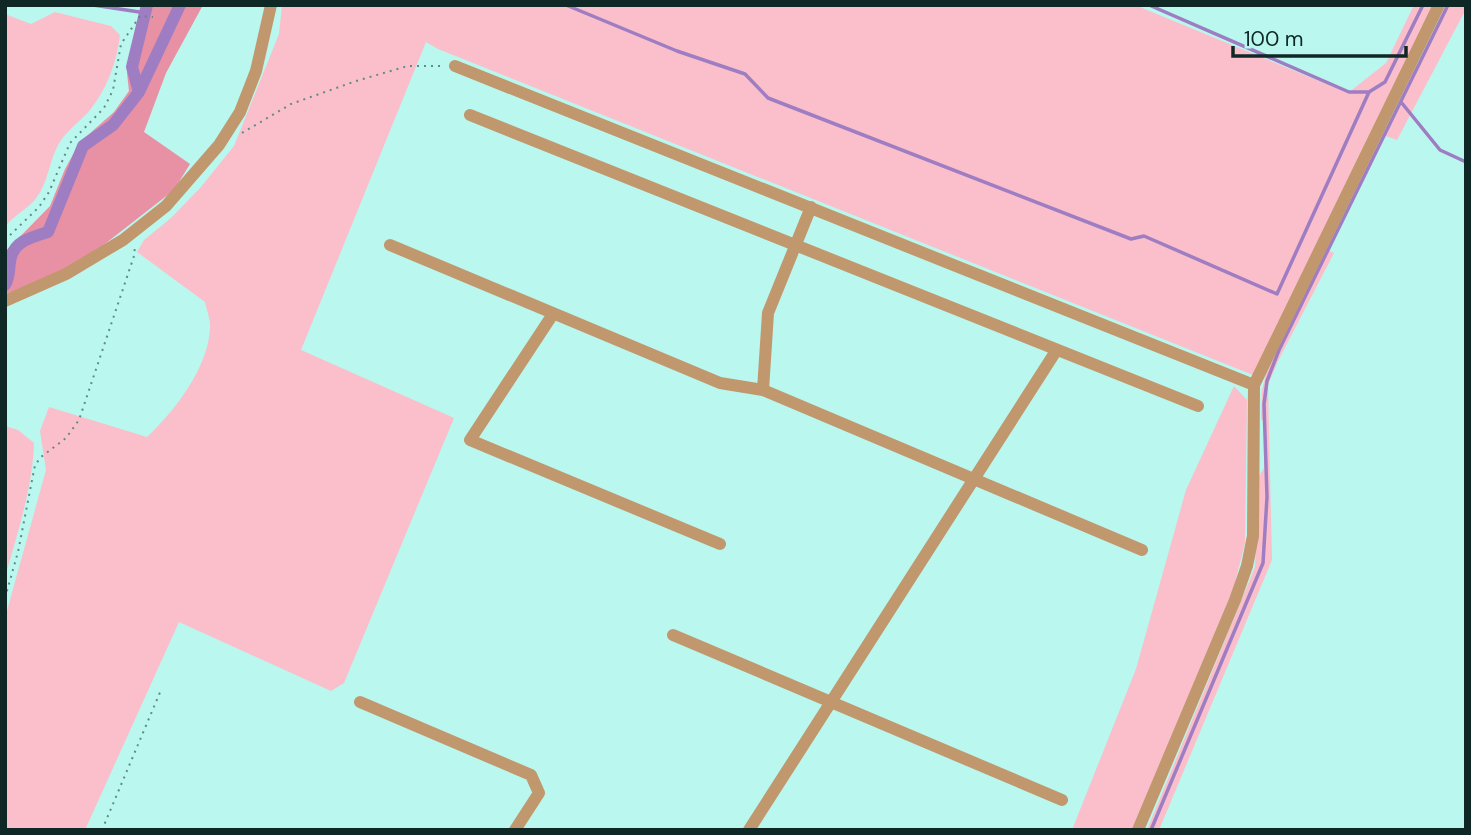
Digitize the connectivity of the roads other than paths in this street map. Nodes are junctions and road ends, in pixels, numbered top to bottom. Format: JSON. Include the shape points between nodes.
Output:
{"nodes":[{"id":1,"x":271,"y":5,"type":"edge"},
{"id":2,"x":1439,"y":5,"type":"edge"},
{"id":3,"x":455,"y":66,"type":"road end"},
{"id":4,"x":470,"y":115,"type":"dead end"},
{"id":5,"x":811,"y":207,"type":"junction"},
{"id":6,"x":390,"y":245,"type":"dead end"},
{"id":7,"x":795,"y":246,"type":"junction"},
{"id":8,"x":5,"y":301,"type":"edge"},
{"id":9,"x":553,"y":314,"type":"junction"},
{"id":10,"x":1056,"y":351,"type":"junction"},
{"id":11,"x":1255,"y":384,"type":"junction"},
{"id":12,"x":762,"y":390,"type":"junction"},
{"id":13,"x":1198,"y":406,"type":"dead end"},
{"id":14,"x":976,"y":479,"type":"junction"},
{"id":15,"x":720,"y":544,"type":"dead end"},
{"id":16,"x":1142,"y":550,"type":"dead end"},
{"id":17,"x":673,"y":635,"type":"dead end"},
{"id":18,"x":360,"y":702,"type":"dead end"},
{"id":19,"x":831,"y":702,"type":"junction"},
{"id":20,"x":1062,"y":800,"type":"dead end"},
{"id":21,"x":516,"y":829,"type":"edge"},
{"id":22,"x":749,"y":830,"type":"edge"},
{"id":23,"x":1138,"y":830,"type":"edge"}],
"edges":[{"from":1,"to":8,"type":"lane","via":[[256,71],[240,112],[219,145],[166,205],[66,274]]},
{"from":2,"to":11,"type":"lane"},
{"from":3,"to":5,"type":"lane"},
{"from":4,"to":7,"type":"lane"},
{"from":5,"to":7,"type":"lane"},
{"from":5,"to":11,"type":"lane"},
{"from":6,"to":9,"type":"lane"},
{"from":7,"to":10,"type":"lane"},
{"from":7,"to":12,"type":"lane","via":[[768,313]]},
{"from":9,"to":12,"type":"lane","via":[[720,383]]},
{"from":9,"to":15,"type":"lane","via":[[470,440]]},
{"from":10,"to":13,"type":"lane"},
{"from":10,"to":14,"type":"lane"},
{"from":11,"to":23,"type":"lane","via":[[1252,536],[1247,566]]},
{"from":12,"to":14,"type":"lane"},
{"from":14,"to":16,"type":"lane"},
{"from":14,"to":19,"type":"lane"},
{"from":17,"to":19,"type":"lane"},
{"from":18,"to":21,"type":"lane","via":[[531,775],[539,793]]},
{"from":19,"to":20,"type":"lane"},
{"from":19,"to":22,"type":"lane"}]}
